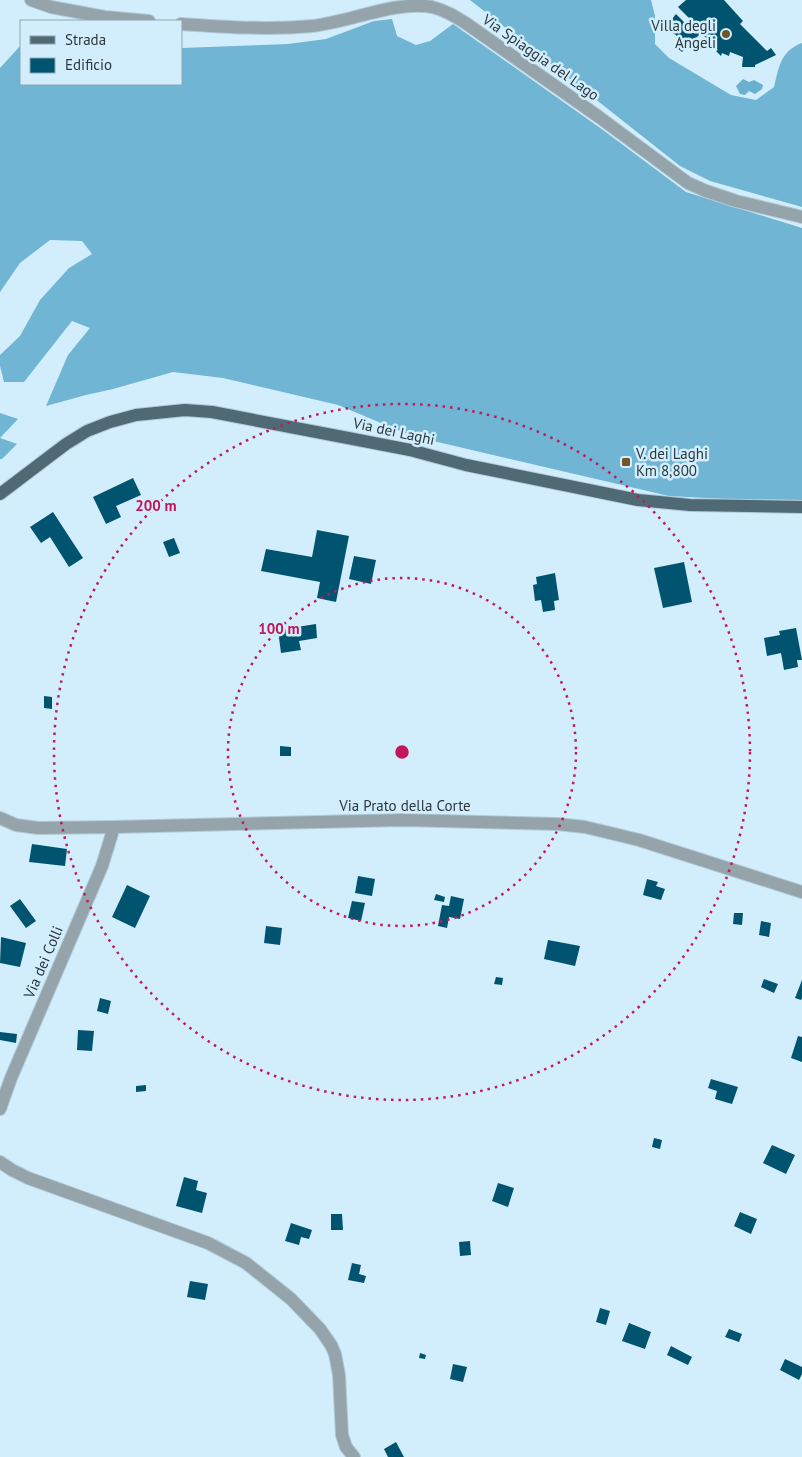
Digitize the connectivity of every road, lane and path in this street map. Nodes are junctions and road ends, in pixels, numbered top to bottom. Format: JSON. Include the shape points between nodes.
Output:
{"nodes":[{"id":1,"x":31,"y":0,"type":"edge"},
{"id":2,"x":140,"y":20,"type":"edge"},
{"id":3,"x":182,"y":24,"type":"edge"},
{"id":4,"x":802,"y":217,"type":"edge"},
{"id":5,"x":0,"y":494,"type":"edge"},
{"id":6,"x":802,"y":507,"type":"edge"},
{"id":7,"x":0,"y":818,"type":"edge"},
{"id":8,"x":114,"y":827,"type":"junction"},
{"id":9,"x":802,"y":892,"type":"edge"},
{"id":10,"x":0,"y":1109,"type":"edge"},
{"id":11,"x":0,"y":1162,"type":"edge"},
{"id":12,"x":354,"y":1457,"type":"edge"}],
"edges":[{"from":1,"to":2,"type":"street","via":[[50,7]]},
{"from":3,"to":4,"type":"street","name":"Via Spiaggia del Lago","via":[[295,27],[332,23],[399,6],[434,7],[467,24],[688,183],[736,201]]},
{"from":5,"to":6,"type":"main road","name":"Via dei Laghi","via":[[86,432],[136,415],[185,410],[212,412],[410,450],[466,465],[638,500],[690,505]]},
{"from":7,"to":8,"type":"street","name":"Via Prato della Corte","via":[[29,827]]},
{"from":8,"to":9,"type":"street","name":"Via Prato della Corte","via":[[403,820],[557,824],[639,840]]},
{"from":8,"to":10,"type":"street","name":"Via dei Colli","via":[[102,866]]},
{"from":11,"to":12,"type":"street","via":[[33,1180],[208,1243],[246,1263],[284,1293],[320,1329],[333,1350],[339,1375],[342,1435]]}]}
